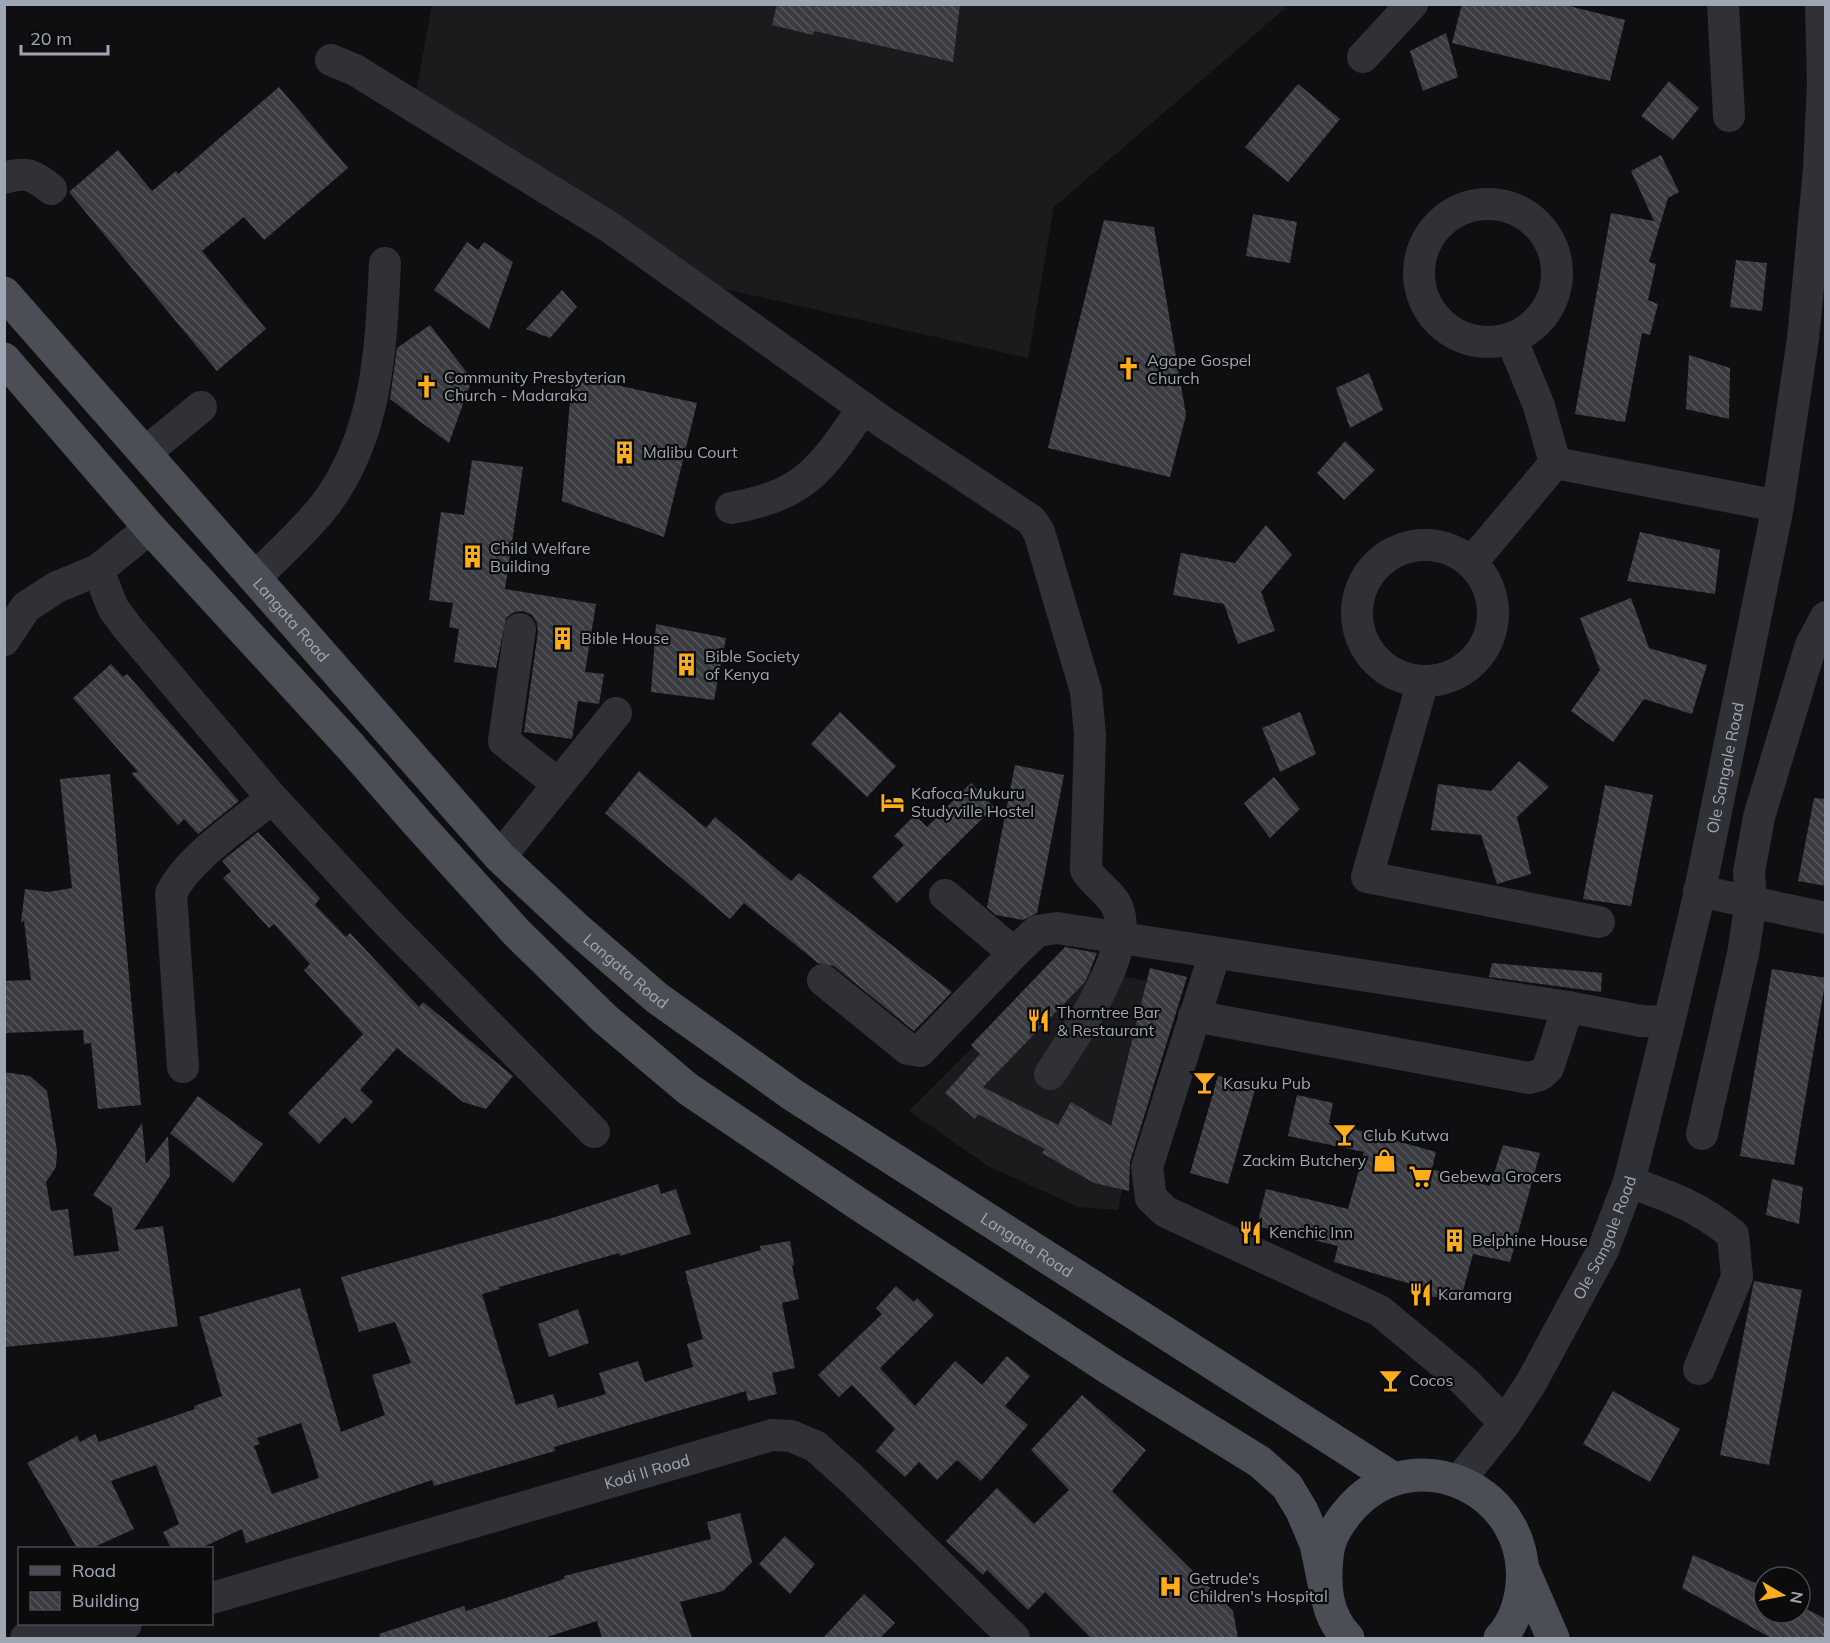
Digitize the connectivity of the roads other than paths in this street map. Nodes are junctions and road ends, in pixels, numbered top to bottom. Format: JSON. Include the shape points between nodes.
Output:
{"nodes":[{"id":1,"x":1412,"y":4,"type":"edge"},
{"id":2,"x":1723,"y":4,"type":"edge"},
{"id":3,"x":1821,"y":4,"type":"edge"},
{"id":4,"x":1363,"y":57,"type":"dead end"},
{"id":5,"x":331,"y":60,"type":"dead end"},
{"id":6,"x":1729,"y":116,"type":"dead end"},
{"id":7,"x":1822,"y":170,"type":"edge"},
{"id":8,"x":4,"y":178,"type":"edge"},
{"id":9,"x":51,"y":189,"type":"dead end"},
{"id":10,"x":385,"y":263,"type":"dead end"},
{"id":11,"x":4,"y":293,"type":"edge"},
{"id":12,"x":1511,"y":338,"type":"junction"},
{"id":13,"x":4,"y":359,"type":"edge"},
{"id":14,"x":201,"y":407,"type":"dead end"},
{"id":15,"x":863,"y":408,"type":"junction"},
{"id":16,"x":146,"y":452,"type":"junction"},
{"id":17,"x":1555,"y":463,"type":"junction"},
{"id":18,"x":1778,"y":506,"type":"junction"},
{"id":19,"x":731,"y":508,"type":"dead end"},
{"id":20,"x":150,"y":528,"type":"junction"},
{"id":21,"x":1472,"y":562,"type":"junction"},
{"id":22,"x":98,"y":570,"type":"junction"},
{"id":23,"x":255,"y":578,"type":"junction"},
{"id":24,"x":15,"y":608,"type":"edge"},
{"id":25,"x":1826,"y":617,"type":"edge"},
{"id":26,"x":520,"y":629,"type":"dead end"},
{"id":27,"x":4,"y":639,"type":"edge"},
{"id":28,"x":1423,"y":681,"type":"junction"},
{"id":29,"x":616,"y":713,"type":"dead end"},
{"id":30,"x":558,"y":784,"type":"junction"},
{"id":31,"x":272,"y":798,"type":"junction"},
{"id":32,"x":500,"y":857,"type":"junction"},
{"id":33,"x":1699,"y":891,"type":"junction"},
{"id":34,"x":945,"y":894,"type":"dead end"},
{"id":35,"x":1751,"y":902,"type":"junction"},
{"id":36,"x":1826,"y":918,"type":"edge"},
{"id":37,"x":1599,"y":922,"type":"dead end"},
{"id":38,"x":1121,"y":938,"type":"junction"},
{"id":39,"x":1014,"y":953,"type":"junction"},
{"id":40,"x":1215,"y":953,"type":"junction"},
{"id":41,"x":823,"y":980,"type":"dead end"},
{"id":42,"x":1568,"y":1007,"type":"junction"},
{"id":43,"x":1194,"y":1016,"type":"junction"},
{"id":44,"x":1669,"y":1022,"type":"junction"},
{"id":45,"x":183,"y":1066,"type":"dead end"},
{"id":46,"x":1050,"y":1074,"type":"dead end"},
{"id":47,"x":594,"y":1132,"type":"dead end"},
{"id":48,"x":1702,"y":1134,"type":"dead end"},
{"id":49,"x":1629,"y":1182,"type":"junction"},
{"id":50,"x":1698,"y":1369,"type":"dead end"},
{"id":51,"x":1505,"y":1423,"type":"junction"},
{"id":52,"x":1394,"y":1479,"type":"junction"},
{"id":53,"x":1459,"y":1481,"type":"junction"},
{"id":54,"x":1524,"y":1569,"type":"junction"},
{"id":55,"x":213,"y":1599,"type":"edge"},
{"id":56,"x":1327,"y":1611,"type":"edge"},
{"id":57,"x":122,"y":1629,"type":"edge"},
{"id":58,"x":26,"y":1638,"type":"edge"},
{"id":59,"x":1014,"y":1638,"type":"edge"},
{"id":60,"x":1348,"y":1638,"type":"edge"},
{"id":61,"x":1500,"y":1638,"type":"edge"},
{"id":62,"x":1553,"y":1638,"type":"edge"}],
"edges":[{"from":1,"to":4,"type":"street"},
{"from":2,"to":6,"type":"street"},
{"from":3,"to":7,"type":"street","name":"Ole Sangale Road"},
{"from":5,"to":15,"type":"street","via":[[355,70],[611,228]]},
{"from":7,"to":18,"type":"street","name":"Ole Sangale Road","via":[[1803,339]]},
{"from":8,"to":9,"type":"street","via":[[34,174]]},
{"from":10,"to":23,"type":"street","via":[[381,348],[360,445],[326,505]]},
{"from":11,"to":16,"type":"main road","name":"Langata Road"},
{"from":12,"to":12,"type":"street","via":[[1489,342],[1466,339],[1446,328],[1431,312],[1421,291],[1419,268],[1424,246],[1436,227],[1454,213],[1476,205],[1498,204],[1520,212],[1538,225],[1551,244],[1556,266],[1555,289],[1546,310],[1531,327]]},
{"from":12,"to":17,"type":"street","via":[[1539,406]]},
{"from":13,"to":20,"type":"main road"},
{"from":14,"to":16,"type":"street"},
{"from":15,"to":19,"type":"street","via":[[810,478],[763,502]]},
{"from":15,"to":38,"type":"street","via":[[1022,512],[1039,532],[1086,691],[1090,735],[1086,870],[1118,909]]},
{"from":16,"to":23,"type":"main road","name":"Langata Road"},
{"from":17,"to":18,"type":"street"},
{"from":17,"to":21,"type":"street"},
{"from":18,"to":33,"type":"street","name":"Ole Sangale Road"},
{"from":20,"to":22,"type":"street"},
{"from":20,"to":56,"type":"main road","via":[[518,933],[605,1019],[688,1089],[1110,1369],[1260,1462],[1287,1486],[1316,1544]]},
{"from":21,"to":28,"type":"street","via":[[1486,580],[1493,602],[1493,624],[1485,646],[1471,664],[1452,676]]},
{"from":21,"to":28,"type":"street","via":[[1453,549],[1431,544],[1408,546],[1388,555],[1371,570],[1360,590],[1356,612],[1360,635],[1371,655],[1387,671],[1407,680]]},
{"from":22,"to":24,"type":"street"},
{"from":22,"to":31,"type":"street","via":[[112,608]]},
{"from":23,"to":32,"type":"main road","name":"Langata Road"},
{"from":24,"to":27,"type":"street"},
{"from":25,"to":35,"type":"street","via":[[1811,645],[1760,817],[1749,872]]},
{"from":26,"to":30,"type":"street","via":[[504,741]]},
{"from":28,"to":37,"type":"street","via":[[1367,877]]},
{"from":29,"to":30,"type":"street"},
{"from":30,"to":32,"type":"street"},
{"from":31,"to":45,"type":"street","via":[[179,878],[171,893]]},
{"from":31,"to":47,"type":"street","via":[[386,921]]},
{"from":32,"to":52,"type":"main road","name":"Langata Road","via":[[657,998],[793,1095]]},
{"from":33,"to":35,"type":"street"},
{"from":33,"to":44,"type":"street","name":"Ole Sangale Road"},
{"from":34,"to":39,"type":"street"},
{"from":35,"to":36,"type":"street"},
{"from":35,"to":48,"type":"street"},
{"from":38,"to":39,"type":"street","via":[[1048,928],[1027,938]]},
{"from":38,"to":40,"type":"street"},
{"from":38,"to":46,"type":"street","via":[[1090,1013]]},
{"from":39,"to":41,"type":"street","via":[[920,1051],[908,1049]]},
{"from":40,"to":42,"type":"street"},
{"from":40,"to":43,"type":"street"},
{"from":42,"to":43,"type":"street","via":[[1548,1068],[1529,1078]]},
{"from":42,"to":44,"type":"street","via":[[1641,1021]]},
{"from":43,"to":51,"type":"street","via":[[1147,1167],[1151,1198],[1166,1212],[1380,1311],[1463,1380]]},
{"from":44,"to":49,"type":"street","name":"Ole Sangale Road"},
{"from":49,"to":50,"type":"street","via":[[1686,1202],[1733,1235],[1737,1277]]},
{"from":49,"to":51,"type":"street","name":"Ole Sangale Road","via":[[1604,1250]]},
{"from":51,"to":53,"type":"street","name":"Ole Sangale Road"},
{"from":52,"to":53,"type":"main road","via":[[1427,1474]]},
{"from":52,"to":56,"type":"main road","via":[[1364,1495],[1341,1519],[1328,1550]]},
{"from":53,"to":54,"type":"main road","via":[[1485,1495],[1505,1515],[1518,1541]]},
{"from":54,"to":61,"type":"main road","via":[[1521,1601],[1508,1630]]},
{"from":54,"to":62,"type":"main road"},
{"from":55,"to":59,"type":"street","name":"Kodi II Road","via":[[772,1435],[791,1436],[814,1446]]},
{"from":56,"to":60,"type":"main road"},
{"from":57,"to":58,"type":"street","via":[[70,1626]]}]}
